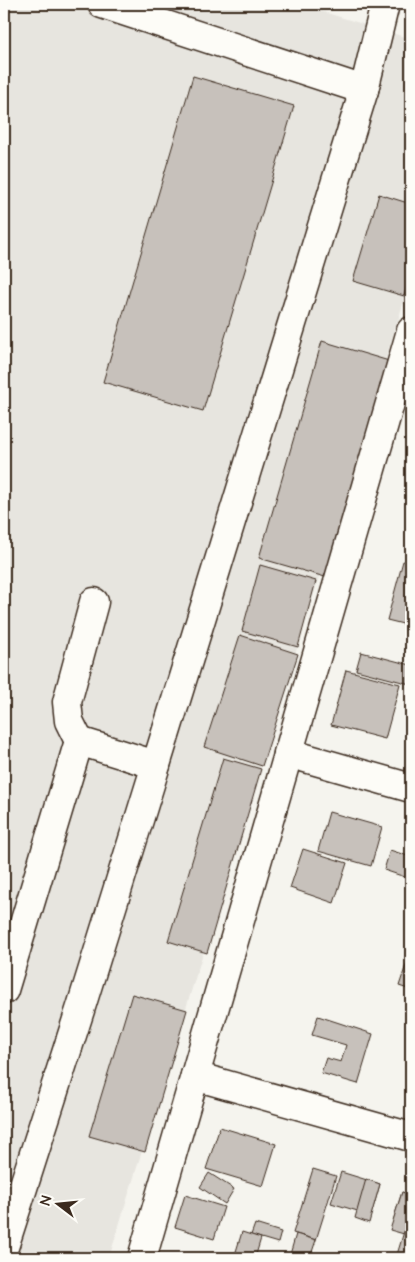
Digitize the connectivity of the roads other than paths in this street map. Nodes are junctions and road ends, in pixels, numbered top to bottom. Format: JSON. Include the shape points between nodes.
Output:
{"nodes":[{"id":1,"x":102,"y":4,"type":"edge"},
{"id":2,"x":385,"y":4,"type":"edge"},
{"id":3,"x":364,"y":90,"type":"junction"},
{"id":4,"x":411,"y":331,"type":"edge"},
{"id":5,"x":94,"y":602,"type":"dead end"},
{"id":6,"x":79,"y":741,"type":"junction"},
{"id":7,"x":288,"y":753,"type":"junction"},
{"id":8,"x":156,"y":765,"type":"junction"},
{"id":9,"x":411,"y":788,"type":"edge"},
{"id":10,"x":4,"y":990,"type":"edge"},
{"id":11,"x":195,"y":1076,"type":"junction"},
{"id":12,"x":411,"y":1137,"type":"edge"},
{"id":13,"x":4,"y":1247,"type":"edge"},
{"id":14,"x":142,"y":1258,"type":"edge"}],
"edges":[{"from":1,"to":3,"type":"street"},
{"from":2,"to":3,"type":"street"},
{"from":3,"to":8,"type":"street"},
{"from":4,"to":7,"type":"street"},
{"from":5,"to":6,"type":"street","via":[[67,702],[69,721]]},
{"from":6,"to":8,"type":"street"},
{"from":6,"to":10,"type":"street"},
{"from":7,"to":9,"type":"street"},
{"from":7,"to":11,"type":"street"},
{"from":8,"to":13,"type":"street"},
{"from":11,"to":12,"type":"street"},
{"from":11,"to":14,"type":"street"}]}
